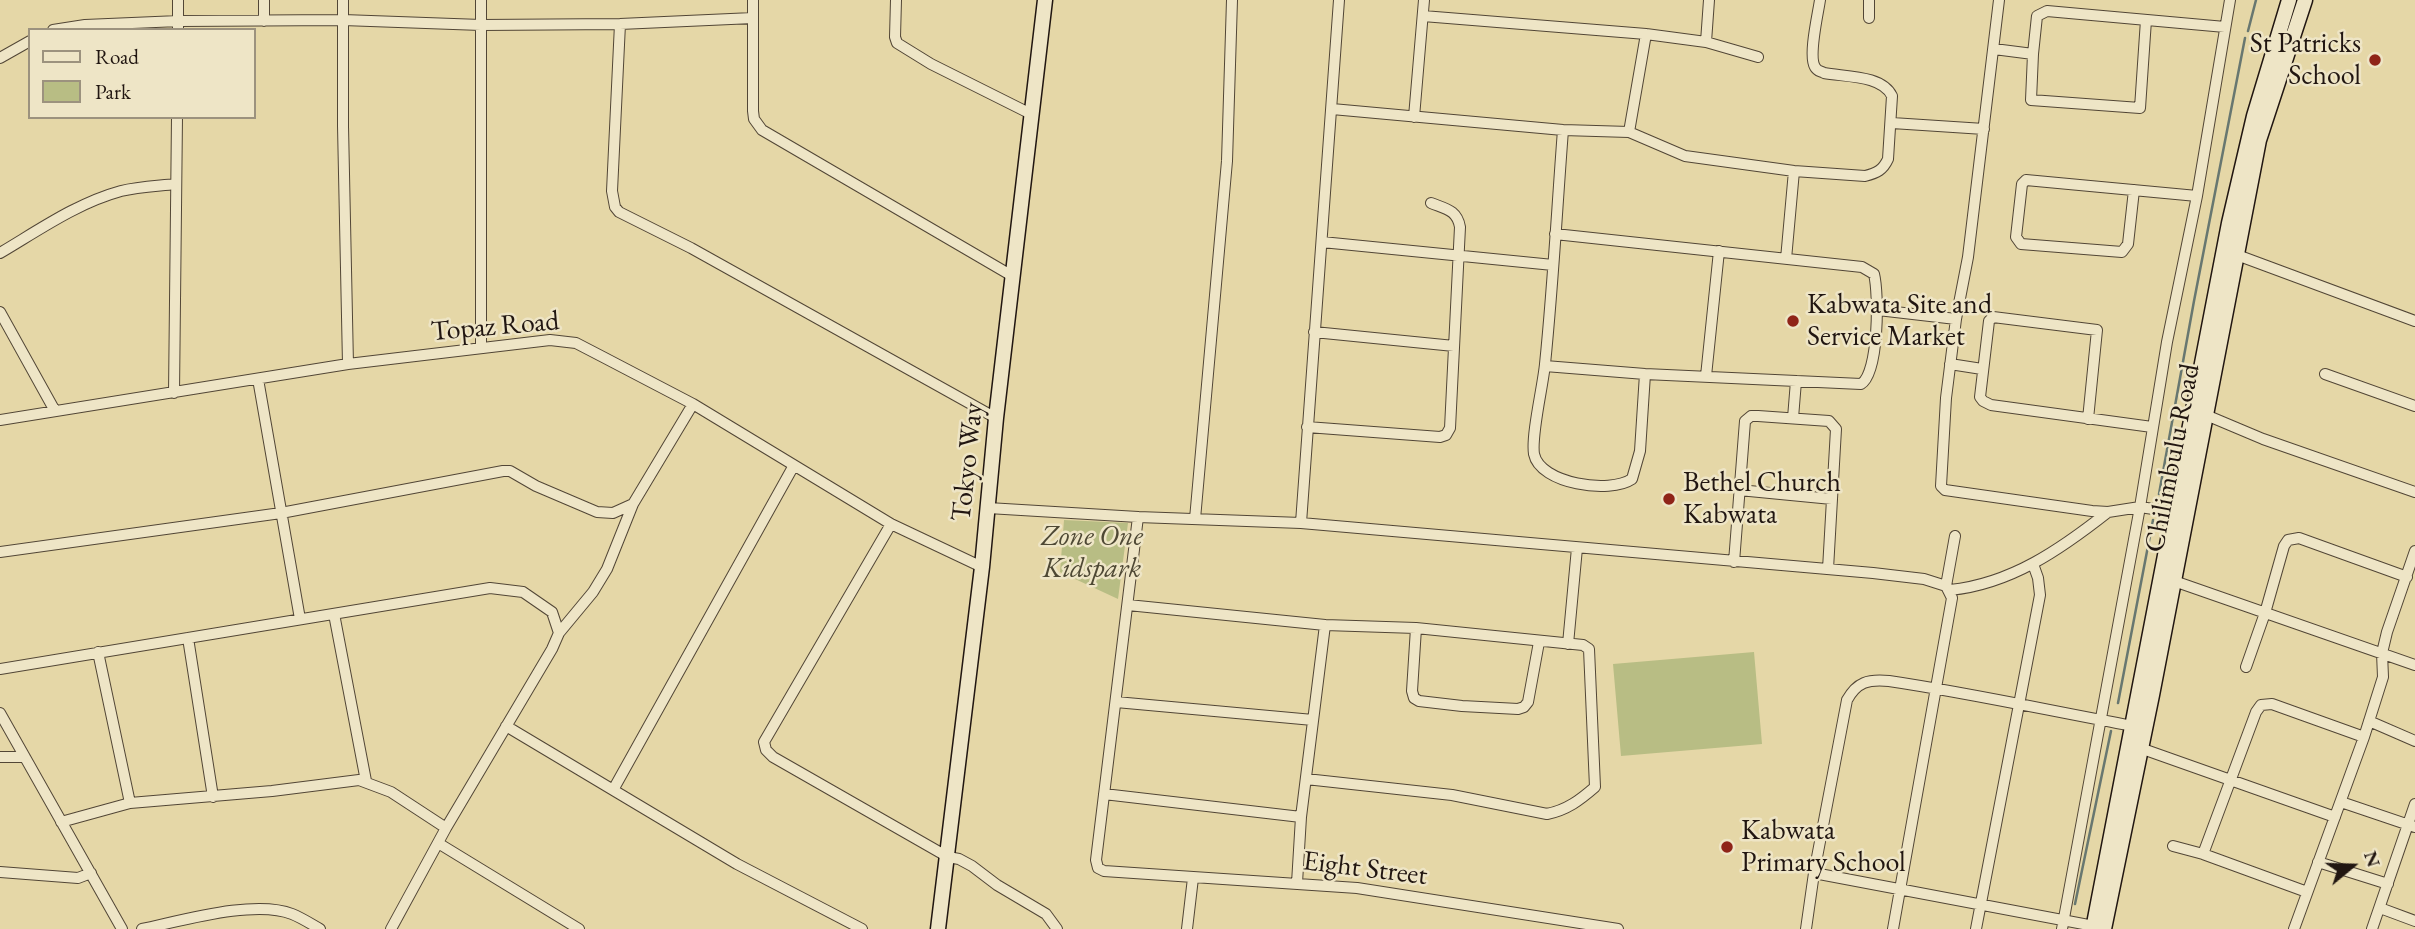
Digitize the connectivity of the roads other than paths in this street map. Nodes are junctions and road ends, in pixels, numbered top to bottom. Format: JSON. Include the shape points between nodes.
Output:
{"nodes":[{"id":1,"x":178,"y":0,"type":"edge"},
{"id":2,"x":264,"y":0,"type":"edge"},
{"id":3,"x":343,"y":0,"type":"edge"},
{"id":4,"x":481,"y":0,"type":"edge"},
{"id":5,"x":753,"y":0,"type":"edge"},
{"id":6,"x":896,"y":0,"type":"edge"},
{"id":7,"x":1045,"y":0,"type":"edge"},
{"id":8,"x":1232,"y":0,"type":"edge"},
{"id":9,"x":1339,"y":0,"type":"edge"},
{"id":10,"x":1424,"y":0,"type":"edge"},
{"id":11,"x":1709,"y":0,"type":"edge"},
{"id":12,"x":1820,"y":0,"type":"edge"},
{"id":13,"x":1869,"y":0,"type":"edge"},
{"id":14,"x":1999,"y":0,"type":"edge"},
{"id":15,"x":2230,"y":0,"type":"edge"},
{"id":16,"x":2289,"y":0,"type":"edge"},
{"id":17,"x":2305,"y":0,"type":"edge"},
{"id":18,"x":1423,"y":16,"type":"junction"},
{"id":19,"x":753,"y":18,"type":"junction"},
{"id":20,"x":1868,"y":18,"type":"dead end"},
{"id":21,"x":2146,"y":19,"type":"junction"},
{"id":22,"x":343,"y":20,"type":"junction"},
{"id":23,"x":264,"y":21,"type":"junction"},
{"id":24,"x":620,"y":24,"type":"junction"},
{"id":25,"x":481,"y":25,"type":"junction"},
{"id":26,"x":179,"y":26,"type":"edge"},
{"id":27,"x":2225,"y":27,"type":"junction"},
{"id":28,"x":65,"y":28,"type":"edge"},
{"id":29,"x":1646,"y":34,"type":"junction"},
{"id":30,"x":28,"y":42,"type":"edge"},
{"id":31,"x":1706,"y":42,"type":"junction"},
{"id":32,"x":1994,"y":49,"type":"junction"},
{"id":33,"x":2033,"y":54,"type":"junction"},
{"id":34,"x":1758,"y":57,"type":"dead end"},
{"id":35,"x":0,"y":58,"type":"edge"},
{"id":36,"x":1332,"y":109,"type":"junction"},
{"id":37,"x":1033,"y":115,"type":"junction"},
{"id":38,"x":1414,"y":117,"type":"junction"},
{"id":39,"x":177,"y":119,"type":"edge"},
{"id":40,"x":1892,"y":123,"type":"junction"},
{"id":41,"x":1984,"y":129,"type":"junction"},
{"id":42,"x":1563,"y":130,"type":"junction"},
{"id":43,"x":1629,"y":132,"type":"junction"},
{"id":44,"x":1794,"y":171,"type":"junction"},
{"id":45,"x":176,"y":184,"type":"junction"},
{"id":46,"x":2134,"y":190,"type":"junction"},
{"id":47,"x":2197,"y":196,"type":"junction"},
{"id":48,"x":1431,"y":203,"type":"dead end"},
{"id":49,"x":1555,"y":234,"type":"junction"},
{"id":50,"x":1322,"y":242,"type":"junction"},
{"id":51,"x":1719,"y":251,"type":"junction"},
{"id":52,"x":0,"y":253,"type":"edge"},
{"id":53,"x":2237,"y":255,"type":"junction"},
{"id":54,"x":1458,"y":256,"type":"junction"},
{"id":55,"x":1786,"y":259,"type":"junction"},
{"id":56,"x":1553,"y":265,"type":"junction"},
{"id":57,"x":1014,"y":277,"type":"junction"},
{"id":58,"x":1878,"y":310,"type":"junction"},
{"id":59,"x":0,"y":312,"type":"edge"},
{"id":60,"x":1956,"y":319,"type":"junction"},
{"id":61,"x":2415,"y":321,"type":"edge"},
{"id":62,"x":1314,"y":332,"type":"junction"},
{"id":63,"x":1454,"y":346,"type":"junction"},
{"id":64,"x":481,"y":348,"type":"junction"},
{"id":65,"x":348,"y":364,"type":"junction"},
{"id":66,"x":1950,"y":364,"type":"junction"},
{"id":67,"x":1545,"y":366,"type":"junction"},
{"id":68,"x":1982,"y":369,"type":"junction"},
{"id":69,"x":1645,"y":374,"type":"junction"},
{"id":70,"x":2325,"y":374,"type":"dead end"},
{"id":71,"x":1706,"y":376,"type":"junction"},
{"id":72,"x":258,"y":379,"type":"junction"},
{"id":73,"x":1796,"y":381,"type":"junction"},
{"id":74,"x":174,"y":393,"type":"junction"},
{"id":75,"x":693,"y":404,"type":"junction"},
{"id":76,"x":2415,"y":406,"type":"edge"},
{"id":77,"x":55,"y":411,"type":"junction"},
{"id":78,"x":2206,"y":415,"type":"junction"},
{"id":79,"x":996,"y":418,"type":"junction"},
{"id":80,"x":1793,"y":418,"type":"junction"},
{"id":81,"x":2088,"y":419,"type":"junction"},
{"id":82,"x":0,"y":420,"type":"edge"},
{"id":83,"x":1307,"y":427,"type":"junction"},
{"id":84,"x":2152,"y":427,"type":"junction"},
{"id":85,"x":793,"y":467,"type":"junction"},
{"id":86,"x":1739,"y":490,"type":"junction"},
{"id":87,"x":2415,"y":492,"type":"edge"},
{"id":88,"x":1832,"y":499,"type":"junction"},
{"id":89,"x":634,"y":504,"type":"junction"},
{"id":90,"x":2140,"y":507,"type":"junction"},
{"id":91,"x":988,"y":508,"type":"junction"},
{"id":92,"x":2108,"y":512,"type":"junction"},
{"id":93,"x":2173,"y":512,"type":"junction"},
{"id":94,"x":281,"y":513,"type":"junction"},
{"id":95,"x":1138,"y":517,"type":"junction"},
{"id":96,"x":1195,"y":519,"type":"junction"},
{"id":97,"x":1301,"y":523,"type":"junction"},
{"id":98,"x":891,"y":524,"type":"junction"},
{"id":99,"x":1955,"y":536,"type":"dead end"},
{"id":100,"x":1577,"y":548,"type":"junction"},
{"id":101,"x":2415,"y":551,"type":"edge"},
{"id":102,"x":0,"y":552,"type":"edge"},
{"id":103,"x":1734,"y":562,"type":"junction"},
{"id":104,"x":2033,"y":564,"type":"junction"},
{"id":105,"x":982,"y":567,"type":"junction"},
{"id":106,"x":1828,"y":569,"type":"junction"},
{"id":107,"x":2407,"y":578,"type":"junction"},
{"id":108,"x":2174,"y":581,"type":"junction"},
{"id":109,"x":1948,"y":588,"type":"junction"},
{"id":110,"x":1128,"y":605,"type":"junction"},
{"id":111,"x":2265,"y":613,"type":"junction"},
{"id":112,"x":334,"y":614,"type":"junction"},
{"id":113,"x":300,"y":619,"type":"junction"},
{"id":114,"x":1325,"y":625,"type":"junction"},
{"id":115,"x":1416,"y":628,"type":"junction"},
{"id":116,"x":558,"y":633,"type":"junction"},
{"id":117,"x":188,"y":638,"type":"junction"},
{"id":118,"x":1539,"y":642,"type":"junction"},
{"id":119,"x":1569,"y":644,"type":"junction"},
{"id":120,"x":98,"y":652,"type":"junction"},
{"id":121,"x":2382,"y":653,"type":"junction"},
{"id":122,"x":2415,"y":666,"type":"edge"},
{"id":123,"x":2246,"y":667,"type":"dead end"},
{"id":124,"x":0,"y":669,"type":"edge"},
{"id":125,"x":1936,"y":688,"type":"junction"},
{"id":126,"x":1116,"y":702,"type":"junction"},
{"id":127,"x":2018,"y":705,"type":"junction"},
{"id":128,"x":0,"y":713,"type":"edge"},
{"id":129,"x":1313,"y":720,"type":"junction"},
{"id":130,"x":2100,"y":720,"type":"junction"},
{"id":131,"x":2369,"y":721,"type":"junction"},
{"id":132,"x":506,"y":726,"type":"junction"},
{"id":133,"x":2133,"y":726,"type":"junction"},
{"id":134,"x":2364,"y":737,"type":"junction"},
{"id":135,"x":2415,"y":741,"type":"edge"},
{"id":136,"x":2140,"y":748,"type":"junction"},
{"id":137,"x":0,"y":757,"type":"edge"},
{"id":138,"x":24,"y":757,"type":"junction"},
{"id":139,"x":1306,"y":779,"type":"junction"},
{"id":140,"x":2229,"y":780,"type":"junction"},
{"id":141,"x":366,"y":781,"type":"junction"},
{"id":142,"x":613,"y":790,"type":"junction"},
{"id":143,"x":1104,"y":794,"type":"junction"},
{"id":144,"x":213,"y":797,"type":"junction"},
{"id":145,"x":2340,"y":802,"type":"junction"},
{"id":146,"x":130,"y":803,"type":"junction"},
{"id":147,"x":2415,"y":804,"type":"edge"},
{"id":148,"x":1301,"y":817,"type":"junction"},
{"id":149,"x":2334,"y":817,"type":"junction"},
{"id":150,"x":61,"y":822,"type":"junction"},
{"id":151,"x":2411,"y":825,"type":"edge"},
{"id":152,"x":446,"y":828,"type":"junction"},
{"id":153,"x":438,"y":843,"type":"junction"},
{"id":154,"x":2173,"y":846,"type":"dead end"},
{"id":155,"x":2203,"y":854,"type":"junction"},
{"id":156,"x":948,"y":857,"type":"junction"},
{"id":157,"x":2318,"y":862,"type":"junction"},
{"id":158,"x":0,"y":872,"type":"edge"},
{"id":159,"x":91,"y":873,"type":"junction"},
{"id":160,"x":1814,"y":873,"type":"junction"},
{"id":161,"x":1193,"y":878,"type":"junction"},
{"id":162,"x":1297,"y":883,"type":"junction"},
{"id":163,"x":2388,"y":884,"type":"junction"},
{"id":164,"x":1899,"y":888,"type":"junction"},
{"id":165,"x":2307,"y":891,"type":"junction"},
{"id":166,"x":1980,"y":905,"type":"junction"},
{"id":167,"x":2380,"y":908,"type":"junction"},
{"id":168,"x":562,"y":918,"type":"junction"},
{"id":169,"x":2415,"y":921,"type":"edge"},
{"id":170,"x":1555,"y":924,"type":"edge"},
{"id":171,"x":2063,"y":925,"type":"edge"},
{"id":172,"x":2100,"y":928,"type":"edge"},
{"id":173,"x":122,"y":929,"type":"edge"},
{"id":174,"x":142,"y":929,"type":"edge"},
{"id":175,"x":320,"y":929,"type":"edge"},
{"id":176,"x":391,"y":929,"type":"edge"},
{"id":177,"x":556,"y":929,"type":"edge"},
{"id":178,"x":579,"y":929,"type":"edge"},
{"id":179,"x":862,"y":929,"type":"edge"},
{"id":180,"x":938,"y":929,"type":"edge"},
{"id":181,"x":1057,"y":929,"type":"edge"},
{"id":182,"x":1187,"y":929,"type":"edge"},
{"id":183,"x":1618,"y":929,"type":"edge"},
{"id":184,"x":1806,"y":929,"type":"edge"},
{"id":185,"x":1893,"y":929,"type":"edge"},
{"id":186,"x":1976,"y":929,"type":"edge"},
{"id":187,"x":2294,"y":929,"type":"edge"},
{"id":188,"x":2372,"y":929,"type":"edge"}],
"edges":[{"from":1,"to":26,"type":"street"},
{"from":2,"to":23,"type":"street"},
{"from":3,"to":22,"type":"street"},
{"from":4,"to":25,"type":"street"},
{"from":5,"to":19,"type":"street"},
{"from":6,"to":37,"type":"street","via":[[898,43]]},
{"from":7,"to":37,"type":"main road","name":"Tokyo Way"},
{"from":8,"to":96,"type":"street","via":[[1227,161]]},
{"from":9,"to":36,"type":"street"},
{"from":10,"to":18,"type":"street"},
{"from":11,"to":31,"type":"street"},
{"from":12,"to":40,"type":"street","via":[[1813,65],[1824,73],[1879,82],[1888,88]]},
{"from":13,"to":20,"type":"street"},
{"from":14,"to":32,"type":"street"},
{"from":15,"to":27,"type":"street"},
{"from":16,"to":93,"type":"main road","name":"Chilimbulu Road","via":[[2253,116]]},
{"from":17,"to":53,"type":"main road","name":"Chilimbulu Road","via":[[2259,141]]},
{"from":18,"to":29,"type":"street"},
{"from":18,"to":38,"type":"street"},
{"from":19,"to":24,"type":"street"},
{"from":19,"to":57,"type":"street","via":[[752,111],[762,130]]},
{"from":21,"to":27,"type":"street"},
{"from":21,"to":33,"type":"street","via":[[2041,12]]},
{"from":21,"to":33,"type":"street","via":[[2141,105],[2136,109],[2031,100]]},
{"from":22,"to":23,"type":"street"},
{"from":22,"to":25,"type":"street"},
{"from":22,"to":65,"type":"street"},
{"from":23,"to":26,"type":"street"},
{"from":24,"to":25,"type":"street"},
{"from":24,"to":79,"type":"street","via":[[612,191],[619,212]]},
{"from":25,"to":64,"type":"street"},
{"from":26,"to":28,"type":"street"},
{"from":27,"to":47,"type":"street"},
{"from":29,"to":31,"type":"street"},
{"from":29,"to":43,"type":"street"},
{"from":30,"to":35,"type":"street"},
{"from":31,"to":34,"type":"street"},
{"from":32,"to":33,"type":"street"},
{"from":32,"to":41,"type":"street"},
{"from":36,"to":38,"type":"street"},
{"from":36,"to":50,"type":"street"},
{"from":37,"to":57,"type":"main road","name":"Tokyo Way"},
{"from":38,"to":42,"type":"street"},
{"from":39,"to":45,"type":"street"},
{"from":40,"to":41,"type":"street"},
{"from":40,"to":44,"type":"street","via":[[1888,159],[1875,174]]},
{"from":41,"to":60,"type":"street"},
{"from":42,"to":43,"type":"street"},
{"from":42,"to":49,"type":"street"},
{"from":43,"to":44,"type":"street","via":[[1685,156]]},
{"from":44,"to":55,"type":"street"},
{"from":45,"to":52,"type":"street","via":[[124,190],[100,198]]},
{"from":45,"to":74,"type":"street"},
{"from":46,"to":46,"type":"street","via":[[2128,244],[2122,252],[2018,242],[2026,180]]},
{"from":46,"to":47,"type":"street"},
{"from":47,"to":84,"type":"street"},
{"from":48,"to":54,"type":"street","via":[[1459,217]]},
{"from":49,"to":51,"type":"street"},
{"from":49,"to":56,"type":"street"},
{"from":50,"to":54,"type":"street"},
{"from":50,"to":62,"type":"street"},
{"from":51,"to":55,"type":"street"},
{"from":51,"to":71,"type":"street"},
{"from":53,"to":61,"type":"street"},
{"from":53,"to":78,"type":"main road","name":"Chilimbulu Road"},
{"from":54,"to":56,"type":"street"},
{"from":54,"to":63,"type":"street"},
{"from":55,"to":58,"type":"street","via":[[1869,269],[1874,274]]},
{"from":56,"to":67,"type":"street"},
{"from":57,"to":79,"type":"main road","name":"Tokyo Way"},
{"from":58,"to":60,"type":"street"},
{"from":58,"to":73,"type":"street","via":[[1866,382]]},
{"from":59,"to":77,"type":"street"},
{"from":60,"to":66,"type":"street"},
{"from":62,"to":63,"type":"street"},
{"from":62,"to":83,"type":"street"},
{"from":63,"to":83,"type":"street","via":[[1446,435]]},
{"from":64,"to":65,"type":"street","name":"Topaz Road"},
{"from":64,"to":75,"type":"street","name":"Topaz Road","via":[[550,340],[576,343]]},
{"from":65,"to":72,"type":"street","name":"Topaz Road"},
{"from":66,"to":68,"type":"street"},
{"from":66,"to":92,"type":"street","via":[[1941,486],[1945,490]]},
{"from":67,"to":69,"type":"street"},
{"from":67,"to":69,"type":"street","via":[[1536,459],[1560,478],[1607,487],[1624,484],[1636,471]]},
{"from":68,"to":81,"type":"street","via":[[1980,397],[1991,405]]},
{"from":68,"to":81,"type":"street","via":[[1993,317],[2095,328]]},
{"from":69,"to":71,"type":"street"},
{"from":70,"to":76,"type":"street"},
{"from":71,"to":73,"type":"street"},
{"from":72,"to":74,"type":"street","name":"Topaz Road"},
{"from":72,"to":94,"type":"street"},
{"from":73,"to":80,"type":"street"},
{"from":74,"to":77,"type":"street","name":"Topaz Road"},
{"from":75,"to":85,"type":"street","name":"Topaz Road"},
{"from":75,"to":89,"type":"street"},
{"from":77,"to":82,"type":"street","name":"Topaz Road"},
{"from":78,"to":87,"type":"street"},
{"from":78,"to":108,"type":"main road","name":"Chilimbulu Road"},
{"from":79,"to":91,"type":"main road","name":"Tokyo Way"},
{"from":80,"to":86,"type":"street","via":[[1747,418]]},
{"from":80,"to":88,"type":"street","via":[[1829,421],[1836,429]]},
{"from":81,"to":84,"type":"street"},
{"from":83,"to":97,"type":"street"},
{"from":84,"to":90,"type":"street"},
{"from":85,"to":98,"type":"street","name":"Topaz Road"},
{"from":85,"to":142,"type":"street"},
{"from":86,"to":88,"type":"street"},
{"from":86,"to":103,"type":"street"},
{"from":88,"to":106,"type":"street"},
{"from":89,"to":94,"type":"street","via":[[604,514],[503,471]]},
{"from":89,"to":116,"type":"street","via":[[607,569]]},
{"from":90,"to":92,"type":"street"},
{"from":90,"to":93,"type":"street"},
{"from":90,"to":130,"type":"street"},
{"from":91,"to":95,"type":"street"},
{"from":91,"to":105,"type":"main road","name":"Tokyo Way"},
{"from":92,"to":104,"type":"street"},
{"from":93,"to":133,"type":"main road","name":"Chilimbulu Road"},
{"from":94,"to":102,"type":"street"},
{"from":94,"to":113,"type":"street"},
{"from":95,"to":96,"type":"street"},
{"from":95,"to":110,"type":"street"},
{"from":96,"to":97,"type":"street"},
{"from":97,"to":100,"type":"street"},
{"from":98,"to":105,"type":"street","name":"Topaz Road"},
{"from":98,"to":156,"type":"street","via":[[764,743],[773,757]]},
{"from":99,"to":109,"type":"street"},
{"from":100,"to":103,"type":"street"},
{"from":100,"to":119,"type":"street"},
{"from":101,"to":107,"type":"street"},
{"from":103,"to":106,"type":"street"},
{"from":104,"to":109,"type":"street","via":[[1979,586]]},
{"from":104,"to":127,"type":"street","via":[[2040,595]]},
{"from":105,"to":156,"type":"main road","name":"Tokyo Way"},
{"from":106,"to":109,"type":"street","via":[[1924,579]]},
{"from":107,"to":111,"type":"street","via":[[2292,538],[2284,546]]},
{"from":107,"to":121,"type":"street"},
{"from":108,"to":111,"type":"street"},
{"from":108,"to":136,"type":"main road","name":"Chilimbulu Road"},
{"from":109,"to":125,"type":"street","via":[[1952,597]]},
{"from":110,"to":114,"type":"street"},
{"from":110,"to":126,"type":"street"},
{"from":111,"to":121,"type":"street"},
{"from":111,"to":123,"type":"street"},
{"from":112,"to":113,"type":"street"},
{"from":112,"to":116,"type":"street","via":[[503,588],[523,592],[552,612]]},
{"from":112,"to":141,"type":"street"},
{"from":113,"to":117,"type":"street"},
{"from":114,"to":115,"type":"street"},
{"from":114,"to":129,"type":"street"},
{"from":115,"to":118,"type":"street"},
{"from":115,"to":118,"type":"street","via":[[1414,698],[1462,706],[1524,707]]},
{"from":116,"to":132,"type":"street"},
{"from":117,"to":120,"type":"street"},
{"from":117,"to":144,"type":"street"},
{"from":118,"to":119,"type":"street"},
{"from":119,"to":139,"type":"street","via":[[1589,649],[1595,787],[1578,802],[1547,814],[1452,795]]},
{"from":120,"to":124,"type":"street"},
{"from":120,"to":146,"type":"street"},
{"from":121,"to":122,"type":"street"},
{"from":121,"to":131,"type":"street","via":[[2383,677]]},
{"from":125,"to":127,"type":"street"},
{"from":125,"to":160,"type":"street","via":[[1874,680],[1854,687],[1847,700]]},
{"from":125,"to":164,"type":"street"},
{"from":126,"to":129,"type":"street"},
{"from":126,"to":143,"type":"street"},
{"from":127,"to":130,"type":"street"},
{"from":127,"to":166,"type":"street"},
{"from":128,"to":138,"type":"street"},
{"from":129,"to":139,"type":"street"},
{"from":130,"to":133,"type":"street"},
{"from":130,"to":171,"type":"street"},
{"from":131,"to":134,"type":"street"},
{"from":131,"to":135,"type":"street"},
{"from":132,"to":142,"type":"street"},
{"from":132,"to":152,"type":"street"},
{"from":133,"to":172,"type":"main road","name":"Chilimbulu Road"},
{"from":134,"to":140,"type":"street","via":[[2272,704],[2261,705]]},
{"from":134,"to":145,"type":"street"},
{"from":136,"to":140,"type":"street"},
{"from":136,"to":172,"type":"main road","name":"Chilimbulu Road"},
{"from":137,"to":138,"type":"street"},
{"from":138,"to":150,"type":"street"},
{"from":139,"to":148,"type":"street"},
{"from":140,"to":149,"type":"street"},
{"from":140,"to":155,"type":"street"},
{"from":141,"to":144,"type":"street"},
{"from":141,"to":152,"type":"street"},
{"from":142,"to":179,"type":"street","via":[[737,864]]},
{"from":143,"to":148,"type":"street"},
{"from":143,"to":161,"type":"street","name":"Eight Street","via":[[1098,868]]},
{"from":144,"to":146,"type":"street"},
{"from":145,"to":149,"type":"street"},
{"from":145,"to":151,"type":"street"},
{"from":146,"to":150,"type":"street"},
{"from":147,"to":151,"type":"street"},
{"from":148,"to":162,"type":"street"},
{"from":149,"to":157,"type":"street"},
{"from":150,"to":159,"type":"street"},
{"from":151,"to":163,"type":"street"},
{"from":152,"to":153,"type":"street"},
{"from":153,"to":168,"type":"street"},
{"from":153,"to":176,"type":"street"},
{"from":154,"to":155,"type":"street"},
{"from":155,"to":165,"type":"street"},
{"from":156,"to":180,"type":"main road","name":"Tokyo Way"},
{"from":156,"to":181,"type":"street","via":[[972,866],[1045,914]]},
{"from":157,"to":163,"type":"street"},
{"from":157,"to":165,"type":"street"},
{"from":158,"to":159,"type":"street","via":[[78,878]]},
{"from":159,"to":173,"type":"street"},
{"from":160,"to":164,"type":"street"},
{"from":160,"to":184,"type":"street"},
{"from":161,"to":162,"type":"street","name":"Eight Street"},
{"from":161,"to":182,"type":"street"},
{"from":162,"to":170,"type":"street","name":"Eight Street","via":[[1357,888]]},
{"from":163,"to":167,"type":"street"},
{"from":164,"to":166,"type":"street"},
{"from":164,"to":185,"type":"street"},
{"from":165,"to":187,"type":"street"},
{"from":166,"to":171,"type":"street"},
{"from":166,"to":186,"type":"street"},
{"from":167,"to":169,"type":"street"},
{"from":167,"to":188,"type":"street"},
{"from":168,"to":177,"type":"street"},
{"from":168,"to":178,"type":"street"},
{"from":170,"to":183,"type":"street","name":"Eight Street"},
{"from":171,"to":172,"type":"street"},
{"from":174,"to":175,"type":"street","via":[[240,910],[271,909],[291,913]]}]}
